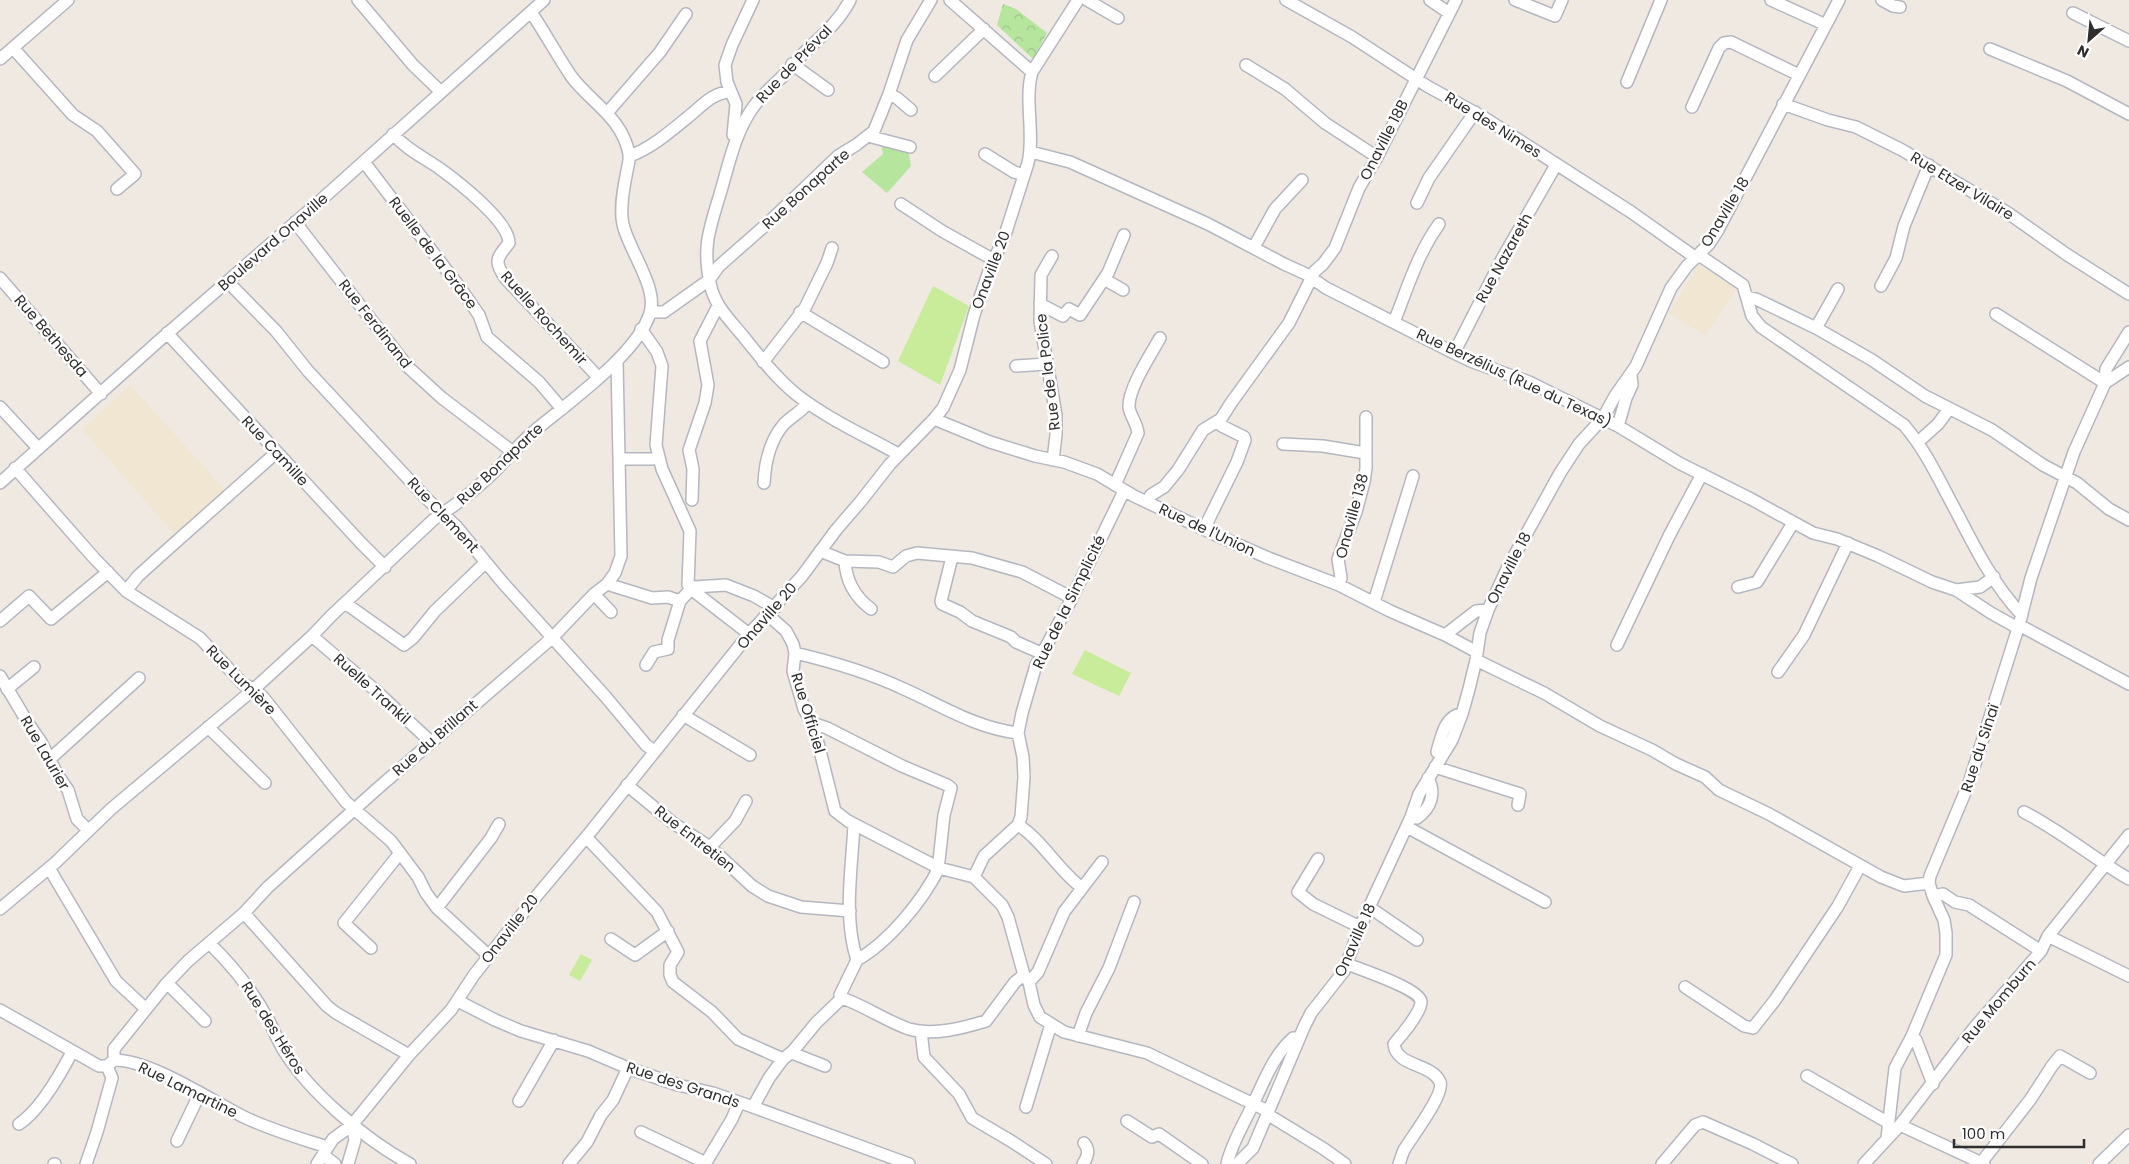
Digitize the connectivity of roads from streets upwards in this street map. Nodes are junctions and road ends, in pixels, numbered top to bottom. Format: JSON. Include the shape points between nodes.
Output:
{"nodes":[{"id":1,"x":68,"y":0,"type":"edge"},
{"id":2,"x":358,"y":0,"type":"edge"},
{"id":3,"x":544,"y":0,"type":"edge"},
{"id":4,"x":753,"y":0,"type":"edge"},
{"id":5,"x":850,"y":0,"type":"edge"},
{"id":6,"x":931,"y":0,"type":"edge"},
{"id":7,"x":950,"y":0,"type":"edge"},
{"id":8,"x":1078,"y":0,"type":"edge"},
{"id":9,"x":1087,"y":0,"type":"edge"},
{"id":10,"x":1286,"y":0,"type":"edge"},
{"id":11,"x":1430,"y":0,"type":"edge"},
{"id":12,"x":1456,"y":0,"type":"edge"},
{"id":13,"x":1515,"y":0,"type":"edge"},
{"id":14,"x":1562,"y":0,"type":"edge"},
{"id":15,"x":1661,"y":0,"type":"edge"},
{"id":16,"x":1771,"y":0,"type":"edge"},
{"id":17,"x":1839,"y":0,"type":"edge"},
{"id":18,"x":1882,"y":0,"type":"edge"},
{"id":19,"x":1900,"y":7,"type":"dead end"},
{"id":20,"x":530,"y":12,"type":"junction"},
{"id":21,"x":1449,"y":13,"type":"junction"},
{"id":22,"x":2074,"y":13,"type":"dead end"},
{"id":23,"x":686,"y":14,"type":"dead end"},
{"id":24,"x":1118,"y":18,"type":"dead end"},
{"id":25,"x":1826,"y":25,"type":"junction"},
{"id":26,"x":984,"y":29,"type":"junction"},
{"id":27,"x":2129,"y":41,"type":"edge"},
{"id":28,"x":13,"y":48,"type":"junction"},
{"id":29,"x":1990,"y":49,"type":"dead end"},
{"id":30,"x":0,"y":59,"type":"edge"},
{"id":31,"x":792,"y":64,"type":"junction"},
{"id":32,"x":1246,"y":65,"type":"dead end"},
{"id":33,"x":1032,"y":72,"type":"junction"},
{"id":34,"x":1799,"y":75,"type":"junction"},
{"id":35,"x":935,"y":76,"type":"dead end"},
{"id":36,"x":1416,"y":78,"type":"junction"},
{"id":37,"x":1627,"y":82,"type":"dead end"},
{"id":38,"x":828,"y":90,"type":"dead end"},
{"id":39,"x":440,"y":91,"type":"junction"},
{"id":40,"x":731,"y":92,"type":"junction"},
{"id":41,"x":888,"y":94,"type":"junction"},
{"id":42,"x":1784,"y":104,"type":"junction"},
{"id":43,"x":1692,"y":106,"type":"dead end"},
{"id":44,"x":736,"y":108,"type":"junction"},
{"id":45,"x":911,"y":110,"type":"dead end"},
{"id":46,"x":1475,"y":112,"type":"junction"},
{"id":47,"x":607,"y":113,"type":"junction"},
{"id":48,"x":750,"y":113,"type":"junction"},
{"id":49,"x":2129,"y":114,"type":"edge"},
{"id":50,"x":393,"y":134,"type":"junction"},
{"id":51,"x":868,"y":136,"type":"junction"},
{"id":52,"x":910,"y":147,"type":"dead end"},
{"id":53,"x":732,"y":148,"type":"junction"},
{"id":54,"x":1031,"y":152,"type":"junction"},
{"id":55,"x":985,"y":154,"type":"dead end"},
{"id":56,"x":629,"y":156,"type":"junction"},
{"id":57,"x":1377,"y":158,"type":"junction"},
{"id":58,"x":364,"y":162,"type":"junction"},
{"id":59,"x":1556,"y":165,"type":"junction"},
{"id":60,"x":1929,"y":165,"type":"junction"},
{"id":61,"x":1024,"y":175,"type":"junction"},
{"id":62,"x":1302,"y":180,"type":"dead end"},
{"id":63,"x":117,"y":189,"type":"dead end"},
{"id":64,"x":1417,"y":203,"type":"dead end"},
{"id":65,"x":901,"y":204,"type":"dead end"},
{"id":66,"x":295,"y":222,"type":"junction"},
{"id":67,"x":1439,"y":224,"type":"dead end"},
{"id":68,"x":1124,"y":235,"type":"dead end"},
{"id":69,"x":1254,"y":247,"type":"junction"},
{"id":70,"x":832,"y":248,"type":"dead end"},
{"id":71,"x":1052,"y":256,"type":"dead end"},
{"id":72,"x":1697,"y":256,"type":"junction"},
{"id":73,"x":994,"y":260,"type":"junction"},
{"id":74,"x":1311,"y":277,"type":"junction"},
{"id":75,"x":0,"y":278,"type":"edge"},
{"id":76,"x":1104,"y":279,"type":"junction"},
{"id":77,"x":709,"y":280,"type":"junction"},
{"id":78,"x":228,"y":282,"type":"junction"},
{"id":79,"x":1881,"y":286,"type":"dead end"},
{"id":80,"x":1838,"y":289,"type":"dead end"},
{"id":81,"x":1123,"y":290,"type":"dead end"},
{"id":82,"x":2129,"y":294,"type":"edge"},
{"id":83,"x":1747,"y":297,"type":"junction"},
{"id":84,"x":1040,"y":304,"type":"junction"},
{"id":85,"x":718,"y":306,"type":"junction"},
{"id":86,"x":651,"y":312,"type":"junction"},
{"id":87,"x":800,"y":312,"type":"junction"},
{"id":88,"x":1996,"y":314,"type":"dead end"},
{"id":89,"x":1394,"y":322,"type":"junction"},
{"id":90,"x":1816,"y":328,"type":"junction"},
{"id":91,"x":641,"y":330,"type":"junction"},
{"id":92,"x":2129,"y":332,"type":"edge"},
{"id":93,"x":168,"y":333,"type":"junction"},
{"id":94,"x":1160,"y":338,"type":"dead end"},
{"id":95,"x":1454,"y":352,"type":"junction"},
{"id":96,"x":617,"y":361,"type":"junction"},
{"id":97,"x":763,"y":362,"type":"junction"},
{"id":98,"x":883,"y":362,"type":"dead end"},
{"id":99,"x":1047,"y":364,"type":"junction"},
{"id":100,"x":1016,"y":366,"type":"dead end"},
{"id":101,"x":2129,"y":367,"type":"edge"},
{"id":102,"x":1631,"y":375,"type":"junction"},
{"id":103,"x":598,"y":377,"type":"junction"},
{"id":104,"x":2105,"y":383,"type":"junction"},
{"id":105,"x":101,"y":394,"type":"junction"},
{"id":106,"x":808,"y":403,"type":"junction"},
{"id":107,"x":0,"y":407,"type":"edge"},
{"id":108,"x":562,"y":409,"type":"junction"},
{"id":109,"x":1949,"y":409,"type":"junction"},
{"id":110,"x":1366,"y":417,"type":"dead end"},
{"id":111,"x":1603,"y":418,"type":"junction"},
{"id":112,"x":934,"y":419,"type":"junction"},
{"id":113,"x":1218,"y":422,"type":"junction"},
{"id":114,"x":1618,"y":426,"type":"junction"},
{"id":115,"x":1918,"y":442,"type":"junction"},
{"id":116,"x":1283,"y":444,"type":"dead end"},
{"id":117,"x":38,"y":448,"type":"junction"},
{"id":118,"x":277,"y":452,"type":"junction"},
{"id":119,"x":513,"y":452,"type":"junction"},
{"id":120,"x":1365,"y":453,"type":"junction"},
{"id":121,"x":898,"y":454,"type":"junction"},
{"id":122,"x":658,"y":458,"type":"junction"},
{"id":123,"x":619,"y":459,"type":"junction"},
{"id":124,"x":1053,"y":460,"type":"junction"},
{"id":125,"x":15,"y":468,"type":"junction"},
{"id":126,"x":1702,"y":474,"type":"junction"},
{"id":127,"x":1413,"y":476,"type":"dead end"},
{"id":128,"x":2066,"y":476,"type":"junction"},
{"id":129,"x":0,"y":483,"type":"edge"},
{"id":130,"x":764,"y":483,"type":"dead end"},
{"id":131,"x":1120,"y":488,"type":"junction"},
{"id":132,"x":692,"y":500,"type":"dead end"},
{"id":133,"x":1147,"y":501,"type":"junction"},
{"id":134,"x":443,"y":513,"type":"junction"},
{"id":135,"x":2129,"y":520,"type":"edge"},
{"id":136,"x":1793,"y":524,"type":"junction"},
{"id":137,"x":1204,"y":529,"type":"junction"},
{"id":138,"x":1848,"y":544,"type":"junction"},
{"id":139,"x":820,"y":551,"type":"junction"},
{"id":140,"x":952,"y":558,"type":"junction"},
{"id":141,"x":845,"y":561,"type":"junction"},
{"id":142,"x":486,"y":562,"type":"junction"},
{"id":143,"x":385,"y":567,"type":"junction"},
{"id":144,"x":108,"y":572,"type":"junction"},
{"id":145,"x":1994,"y":577,"type":"junction"},
{"id":146,"x":607,"y":584,"type":"junction"},
{"id":147,"x":1339,"y":585,"type":"junction"},
{"id":148,"x":1738,"y":586,"type":"dead end"},
{"id":149,"x":690,"y":589,"type":"junction"},
{"id":150,"x":1956,"y":590,"type":"junction"},
{"id":151,"x":126,"y":591,"type":"junction"},
{"id":152,"x":594,"y":594,"type":"junction"},
{"id":153,"x":1072,"y":598,"type":"junction"},
{"id":154,"x":680,"y":601,"type":"junction"},
{"id":155,"x":1374,"y":602,"type":"junction"},
{"id":156,"x":346,"y":603,"type":"junction"},
{"id":157,"x":871,"y":609,"type":"dead end"},
{"id":158,"x":1488,"y":610,"type":"junction"},
{"id":159,"x":611,"y":612,"type":"dead end"},
{"id":160,"x":771,"y":612,"type":"junction"},
{"id":161,"x":0,"y":620,"type":"edge"},
{"id":162,"x":2020,"y":623,"type":"junction"},
{"id":163,"x":749,"y":634,"type":"junction"},
{"id":164,"x":1445,"y":635,"type":"junction"},
{"id":165,"x":312,"y":636,"type":"junction"},
{"id":166,"x":552,"y":638,"type":"junction"},
{"id":167,"x":1617,"y":645,"type":"dead end"},
{"id":168,"x":795,"y":653,"type":"junction"},
{"id":169,"x":1041,"y":653,"type":"junction"},
{"id":170,"x":1476,"y":656,"type":"junction"},
{"id":171,"x":646,"y":665,"type":"dead end"},
{"id":172,"x":34,"y":667,"type":"dead end"},
{"id":173,"x":1778,"y":672,"type":"dead end"},
{"id":174,"x":0,"y":676,"type":"edge"},
{"id":175,"x":139,"y":678,"type":"dead end"},
{"id":176,"x":2129,"y":684,"type":"edge"},
{"id":177,"x":7,"y":689,"type":"junction"},
{"id":178,"x":254,"y":689,"type":"junction"},
{"id":179,"x":1462,"y":714,"type":"junction"},
{"id":180,"x":683,"y":715,"type":"junction"},
{"id":181,"x":208,"y":727,"type":"junction"},
{"id":182,"x":814,"y":727,"type":"junction"},
{"id":183,"x":1018,"y":733,"type":"junction"},
{"id":184,"x":431,"y":742,"type":"junction"},
{"id":185,"x":654,"y":752,"type":"junction"},
{"id":186,"x":1438,"y":752,"type":"dead end"},
{"id":187,"x":750,"y":755,"type":"dead end"},
{"id":188,"x":51,"y":758,"type":"junction"},
{"id":189,"x":1435,"y":767,"type":"junction"},
{"id":190,"x":265,"y":783,"type":"dead end"},
{"id":191,"x":627,"y":785,"type":"junction"},
{"id":192,"x":746,"y":801,"type":"dead end"},
{"id":193,"x":1518,"y":805,"type":"dead end"},
{"id":194,"x":355,"y":809,"type":"junction"},
{"id":195,"x":2024,"y":812,"type":"dead end"},
{"id":196,"x":1409,"y":822,"type":"junction"},
{"id":197,"x":499,"y":824,"type":"dead end"},
{"id":198,"x":854,"y":824,"type":"junction"},
{"id":199,"x":1018,"y":825,"type":"junction"},
{"id":200,"x":88,"y":830,"type":"junction"},
{"id":201,"x":2129,"y":835,"type":"edge"},
{"id":202,"x":586,"y":837,"type":"junction"},
{"id":203,"x":710,"y":848,"type":"junction"},
{"id":204,"x":400,"y":853,"type":"junction"},
{"id":205,"x":1318,"y":859,"type":"dead end"},
{"id":206,"x":1102,"y":862,"type":"dead end"},
{"id":207,"x":2105,"y":865,"type":"junction"},
{"id":208,"x":1860,"y":866,"type":"junction"},
{"id":209,"x":938,"y":867,"type":"junction"},
{"id":210,"x":49,"y":868,"type":"junction"},
{"id":211,"x":974,"y":877,"type":"junction"},
{"id":212,"x":2129,"y":879,"type":"edge"},
{"id":213,"x":1929,"y":883,"type":"junction"},
{"id":214,"x":1082,"y":887,"type":"junction"},
{"id":215,"x":1933,"y":896,"type":"junction"},
{"id":216,"x":1134,"y":902,"type":"dead end"},
{"id":217,"x":1545,"y":902,"type":"dead end"},
{"id":218,"x":1369,"y":907,"type":"junction"},
{"id":219,"x":437,"y":908,"type":"junction"},
{"id":220,"x":0,"y":909,"type":"edge"},
{"id":221,"x":850,"y":911,"type":"junction"},
{"id":222,"x":244,"y":913,"type":"junction"},
{"id":223,"x":1360,"y":927,"type":"junction"},
{"id":224,"x":668,"y":931,"type":"junction"},
{"id":225,"x":2048,"y":936,"type":"junction"},
{"id":226,"x":611,"y":939,"type":"dead end"},
{"id":227,"x":1417,"y":940,"type":"dead end"},
{"id":228,"x":209,"y":943,"type":"junction"},
{"id":229,"x":371,"y":948,"type":"dead end"},
{"id":230,"x":2041,"y":951,"type":"junction"},
{"id":231,"x":489,"y":956,"type":"junction"},
{"id":232,"x":857,"y":960,"type":"junction"},
{"id":233,"x":1347,"y":964,"type":"junction"},
{"id":234,"x":2129,"y":976,"type":"edge"},
{"id":235,"x":1027,"y":978,"type":"junction"},
{"id":236,"x":167,"y":983,"type":"junction"},
{"id":237,"x":1685,"y":987,"type":"dead end"},
{"id":238,"x":842,"y":998,"type":"junction"},
{"id":239,"x":458,"y":1000,"type":"junction"},
{"id":240,"x":146,"y":1009,"type":"junction"},
{"id":241,"x":0,"y":1010,"type":"edge"},
{"id":242,"x":205,"y":1021,"type":"dead end"},
{"id":243,"x":1051,"y":1024,"type":"junction"},
{"id":244,"x":921,"y":1031,"type":"junction"},
{"id":245,"x":1078,"y":1036,"type":"junction"},
{"id":246,"x":1912,"y":1036,"type":"junction"},
{"id":247,"x":1298,"y":1038,"type":"junction"},
{"id":248,"x":554,"y":1040,"type":"junction"},
{"id":249,"x":793,"y":1051,"type":"junction"},
{"id":250,"x":72,"y":1052,"type":"junction"},
{"id":251,"x":409,"y":1055,"type":"junction"},
{"id":252,"x":783,"y":1059,"type":"junction"},
{"id":253,"x":110,"y":1063,"type":"junction"},
{"id":254,"x":824,"y":1066,"type":"dead end"},
{"id":255,"x":628,"y":1068,"type":"junction"},
{"id":256,"x":2090,"y":1073,"type":"dead end"},
{"id":257,"x":1807,"y":1076,"type":"dead end"},
{"id":258,"x":1933,"y":1084,"type":"junction"},
{"id":259,"x":200,"y":1093,"type":"junction"},
{"id":260,"x":519,"y":1102,"type":"dead end"},
{"id":261,"x":739,"y":1103,"type":"junction"},
{"id":262,"x":1254,"y":1104,"type":"junction"},
{"id":263,"x":753,"y":1107,"type":"junction"},
{"id":264,"x":1026,"y":1107,"type":"dead end"},
{"id":265,"x":1268,"y":1112,"type":"junction"},
{"id":266,"x":1127,"y":1121,"type":"dead end"},
{"id":267,"x":1888,"y":1122,"type":"junction"},
{"id":268,"x":19,"y":1124,"type":"dead end"},
{"id":269,"x":352,"y":1125,"type":"junction"},
{"id":270,"x":1900,"y":1126,"type":"junction"},
{"id":271,"x":641,"y":1132,"type":"dead end"},
{"id":272,"x":2129,"y":1135,"type":"edge"},
{"id":273,"x":1887,"y":1138,"type":"junction"},
{"id":274,"x":177,"y":1141,"type":"dead end"},
{"id":275,"x":1084,"y":1143,"type":"dead end"},
{"id":276,"x":322,"y":1155,"type":"edge"},
{"id":277,"x":897,"y":1162,"type":"edge"},
{"id":278,"x":1983,"y":1163,"type":"edge"},
{"id":279,"x":86,"y":1164,"type":"edge"},
{"id":280,"x":335,"y":1164,"type":"edge"},
{"id":281,"x":348,"y":1164,"type":"edge"},
{"id":282,"x":410,"y":1164,"type":"edge"},
{"id":283,"x":569,"y":1164,"type":"edge"},
{"id":284,"x":705,"y":1164,"type":"edge"},
{"id":285,"x":909,"y":1164,"type":"edge"},
{"id":286,"x":1046,"y":1164,"type":"edge"},
{"id":287,"x":1083,"y":1164,"type":"edge"},
{"id":288,"x":1202,"y":1164,"type":"edge"},
{"id":289,"x":1227,"y":1164,"type":"edge"},
{"id":290,"x":1237,"y":1164,"type":"edge"},
{"id":291,"x":1345,"y":1164,"type":"edge"},
{"id":292,"x":1399,"y":1164,"type":"edge"},
{"id":293,"x":1662,"y":1164,"type":"edge"},
{"id":294,"x":1792,"y":1164,"type":"edge"},
{"id":295,"x":1864,"y":1164,"type":"edge"},
{"id":296,"x":2099,"y":1164,"type":"edge"}],
"edges":[{"from":1,"to":28,"type":"street"},
{"from":2,"to":39,"type":"street","via":[[413,65]]},
{"from":3,"to":20,"type":"street","name":"Boulevard Onaville"},
{"from":4,"to":40,"type":"street","via":[[725,65]]},
{"from":5,"to":31,"type":"street","name":"Rue de Préval","via":[[828,30]]},
{"from":6,"to":41,"type":"street","name":"Rue Bonaparte","via":[[907,40]]},
{"from":7,"to":26,"type":"street"},
{"from":8,"to":33,"type":"street","name":"Onaville 20"},
{"from":9,"to":24,"type":"street"},
{"from":10,"to":36,"type":"street","name":"Rue des Nimes"},
{"from":11,"to":21,"type":"street"},
{"from":12,"to":21,"type":"street","name":"Onaville 18B"},
{"from":13,"to":14,"type":"street","via":[[1555,16]]},
{"from":15,"to":37,"type":"street"},
{"from":16,"to":25,"type":"street"},
{"from":17,"to":25,"type":"street","name":"Onaville 18"},
{"from":18,"to":19,"type":"street"},
{"from":20,"to":39,"type":"street","name":"Boulevard Onaville"},
{"from":20,"to":47,"type":"street","via":[[570,75]]},
{"from":21,"to":36,"type":"street","name":"Onaville 18B"},
{"from":22,"to":27,"type":"street"},
{"from":23,"to":47,"type":"street","via":[[660,52]]},
{"from":25,"to":34,"type":"street","name":"Onaville 18"},
{"from":26,"to":33,"type":"street"},
{"from":26,"to":35,"type":"street"},
{"from":28,"to":30,"type":"street"},
{"from":28,"to":63,"type":"street","via":[[73,115],[97,131],[135,174]]},
{"from":29,"to":49,"type":"street","via":[[2066,81]]},
{"from":31,"to":38,"type":"street"},
{"from":31,"to":48,"type":"street","name":"Rue de Préval"},
{"from":32,"to":57,"type":"street","via":[[1285,89],[1325,123]]},
{"from":33,"to":54,"type":"street","name":"Onaville 20","via":[[1029,85]]},
{"from":34,"to":42,"type":"street","name":"Onaville 18"},
{"from":34,"to":43,"type":"street","via":[[1731,42],[1724,43]]},
{"from":36,"to":46,"type":"street","name":"Rue des Nimes"},
{"from":36,"to":57,"type":"street","name":"Onaville 18B"},
{"from":39,"to":50,"type":"street","name":"Boulevard Onaville"},
{"from":40,"to":44,"type":"street"},
{"from":40,"to":56,"type":"street","via":[[708,99],[686,119]]},
{"from":41,"to":45,"type":"street"},
{"from":41,"to":51,"type":"street","name":"Rue Bonaparte","via":[[877,123]]},
{"from":42,"to":60,"type":"street","name":"Rue Etzer Vilaire","via":[[1856,127]]},
{"from":42,"to":72,"type":"street","name":"Onaville 18","via":[[1722,223]]},
{"from":44,"to":48,"type":"street"},
{"from":44,"to":53,"type":"street"},
{"from":46,"to":59,"type":"street","name":"Rue des Nimes"},
{"from":46,"to":64,"type":"street"},
{"from":47,"to":56,"type":"street","via":[[617,126]]},
{"from":48,"to":53,"type":"street","name":"Rue de Préval"},
{"from":50,"to":58,"type":"street","name":"Boulevard Onaville"},
{"from":50,"to":103,"type":"street","name":"Ruelle Rochemir","via":[[402,144],[451,177],[502,225],[510,243],[500,254],[498,267]]},
{"from":51,"to":52,"type":"street"},
{"from":51,"to":77,"type":"street","name":"Rue Bonaparte","via":[[838,156],[719,266]]},
{"from":53,"to":77,"type":"street","name":"Rue de Préval","via":[[709,228]]},
{"from":54,"to":61,"type":"street","name":"Onaville 20"},
{"from":54,"to":69,"type":"street","name":"Rue Berzélius (Rue du Texas)","via":[[1070,162],[1124,184]]},
{"from":55,"to":61,"type":"street"},
{"from":56,"to":86,"type":"street","via":[[623,196],[623,226],[651,295]]},
{"from":57,"to":74,"type":"street","name":"Onaville 18B","via":[[1359,188],[1335,248]]},
{"from":58,"to":66,"type":"street","name":"Boulevard Onaville"},
{"from":58,"to":108,"type":"street","name":"Ruelle de la Grâce","via":[[458,285],[479,315],[487,337],[539,382]]},
{"from":59,"to":72,"type":"street","name":"Rue des Nimes"},
{"from":59,"to":95,"type":"street","name":"Rue Nazareth"},
{"from":60,"to":79,"type":"street","via":[[1902,232],[1896,258]]},
{"from":60,"to":82,"type":"street","name":"Rue Etzer Vilaire"},
{"from":61,"to":73,"type":"street","name":"Onaville 20"},
{"from":62,"to":69,"type":"street","via":[[1275,209]]},
{"from":65,"to":73,"type":"street"},
{"from":66,"to":78,"type":"street","name":"Boulevard Onaville"},
{"from":66,"to":119,"type":"street","name":"Rue Ferdinand","via":[[408,367],[442,398]]},
{"from":67,"to":89,"type":"street","via":[[1412,271]]},
{"from":68,"to":76,"type":"street"},
{"from":69,"to":74,"type":"street","name":"Rue Berzélius (Rue du Texas)"},
{"from":70,"to":87,"type":"street","via":[[810,299]]},
{"from":71,"to":84,"type":"street","name":"Rue de la Police","via":[[1042,275]]},
{"from":72,"to":83,"type":"street","name":"Rue des Nimes","via":[[1743,285]]},
{"from":72,"to":102,"type":"street","name":"Onaville 18","via":[[1671,288]]},
{"from":73,"to":112,"type":"street","name":"Onaville 20","via":[[974,315],[960,370],[943,408]]},
{"from":74,"to":89,"type":"street","name":"Rue Berzélius (Rue du Texas)","via":[[1326,288]]},
{"from":74,"to":113,"type":"street","name":"Onaville 18B","via":[[1289,323]]},
{"from":75,"to":105,"type":"street","name":"Rue Bethesda"},
{"from":76,"to":81,"type":"street"},
{"from":76,"to":84,"type":"street","via":[[1080,315],[1069,309],[1063,316]]},
{"from":77,"to":85,"type":"street","name":"Rue de Préval"},
{"from":77,"to":86,"type":"street","name":"Rue Bonaparte","via":[[664,312]]},
{"from":78,"to":93,"type":"street","name":"Boulevard Onaville"},
{"from":78,"to":134,"type":"street","name":"Rue Clement","via":[[426,499]]},
{"from":80,"to":90,"type":"street"},
{"from":83,"to":90,"type":"street"},
{"from":83,"to":115,"type":"street","name":"Rue des Nimes","via":[[1752,316],[1761,326],[1898,420]]},
{"from":84,"to":99,"type":"street","name":"Rue de la Police"},
{"from":85,"to":97,"type":"street","name":"Rue de Préval"},
{"from":85,"to":132,"type":"street","via":[[700,342],[708,385],[689,450],[693,469]]},
{"from":86,"to":91,"type":"street","name":"Rue Bonaparte"},
{"from":87,"to":97,"type":"street"},
{"from":87,"to":98,"type":"street"},
{"from":88,"to":104,"type":"street"},
{"from":89,"to":95,"type":"street","name":"Rue Berzélius (Rue du Texas)"},
{"from":90,"to":109,"type":"street"},
{"from":91,"to":96,"type":"street","name":"Rue Bonaparte"},
{"from":91,"to":122,"type":"street","via":[[657,352],[662,366],[656,433]]},
{"from":92,"to":104,"type":"street","name":"Rue du Sinaï","via":[[2106,369]]},
{"from":93,"to":105,"type":"street","name":"Boulevard Onaville"},
{"from":93,"to":118,"type":"street","name":"Rue Camille"},
{"from":94,"to":131,"type":"street","name":"Rue de la Simplicité","via":[[1130,402],[1138,433]]},
{"from":95,"to":111,"type":"street","name":"Rue Berzélius (Rue du Texas)","via":[[1529,382]]},
{"from":96,"to":103,"type":"street","name":"Rue Bonaparte"},
{"from":96,"to":123,"type":"street","name":"Rue du Brillant"},
{"from":97,"to":106,"type":"street","name":"Rue de Préval"},
{"from":99,"to":100,"type":"street"},
{"from":99,"to":124,"type":"street","name":"Rue de la Police","via":[[1056,415]]},
{"from":101,"to":104,"type":"street"},
{"from":102,"to":111,"type":"street","name":"Onaville 18"},
{"from":102,"to":114,"type":"street","via":[[1632,385]]},
{"from":103,"to":108,"type":"street","name":"Rue Bonaparte"},
{"from":104,"to":128,"type":"street","name":"Rue du Sinaï"},
{"from":105,"to":117,"type":"street","name":"Boulevard Onaville"},
{"from":106,"to":121,"type":"street","name":"Rue de Préval"},
{"from":106,"to":130,"type":"street","via":[[784,424],[775,438],[766,462]]},
{"from":107,"to":117,"type":"street"},
{"from":108,"to":119,"type":"street","name":"Rue Bonaparte"},
{"from":109,"to":115,"type":"street"},
{"from":109,"to":128,"type":"street","via":[[1992,430]]},
{"from":110,"to":120,"type":"street","name":"Onaville 138"},
{"from":111,"to":114,"type":"street","name":"Rue Berzélius (Rue du Texas)"},
{"from":111,"to":158,"type":"street","name":"Onaville 18","via":[[1579,444],[1550,487]]},
{"from":112,"to":121,"type":"street","name":"Onaville 20"},
{"from":112,"to":124,"type":"street","name":"Rue de l'Union","via":[[990,442]]},
{"from":113,"to":133,"type":"street","name":"Onaville 18B","via":[[1203,430],[1178,470],[1164,487],[1150,494]]},
{"from":113,"to":137,"type":"street","via":[[1245,440]]},
{"from":114,"to":126,"type":"street","name":"Rue Berzélius (Rue du Texas)"},
{"from":115,"to":145,"type":"street","name":"Rue des Nimes"},
{"from":116,"to":120,"type":"street"},
{"from":117,"to":125,"type":"street","name":"Boulevard Onaville"},
{"from":118,"to":143,"type":"street","name":"Rue Camille"},
{"from":118,"to":151,"type":"street","via":[[145,570]]},
{"from":119,"to":134,"type":"street","name":"Rue Bonaparte","via":[[452,509]]},
{"from":120,"to":147,"type":"street","name":"Onaville 138","via":[[1366,468],[1360,496],[1338,559]]},
{"from":121,"to":139,"type":"street","name":"Onaville 20"},
{"from":122,"to":123,"type":"street"},
{"from":122,"to":149,"type":"street","via":[[690,531],[687,577]]},
{"from":123,"to":146,"type":"street","name":"Rue du Brillant","via":[[621,556]]},
{"from":124,"to":131,"type":"street","name":"Rue de l'Union","via":[[1097,474]]},
{"from":125,"to":129,"type":"street","name":"Boulevard Onaville"},
{"from":125,"to":144,"type":"street","name":"Rue Lumière"},
{"from":126,"to":136,"type":"street","name":"Rue Berzélius (Rue du Texas)","via":[[1752,498]]},
{"from":126,"to":167,"type":"street"},
{"from":127,"to":155,"type":"street"},
{"from":128,"to":135,"type":"street"},
{"from":128,"to":162,"type":"street","name":"Rue du Sinaï"},
{"from":131,"to":133,"type":"street","name":"Rue de l'Union"},
{"from":131,"to":153,"type":"street","name":"Rue de la Simplicité"},
{"from":133,"to":137,"type":"street","name":"Rue de l'Union"},
{"from":134,"to":142,"type":"street","name":"Rue Clement"},
{"from":134,"to":143,"type":"street","name":"Rue Bonaparte"},
{"from":136,"to":138,"type":"street","name":"Rue Berzélius (Rue du Texas)"},
{"from":136,"to":148,"type":"street","via":[[1756,582]]},
{"from":137,"to":147,"type":"street","name":"Rue de l'Union"},
{"from":138,"to":150,"type":"street","name":"Rue Berzélius (Rue du Texas)"},
{"from":138,"to":173,"type":"street","via":[[1804,635]]},
{"from":139,"to":141,"type":"street"},
{"from":139,"to":160,"type":"street","name":"Onaville 20"},
{"from":140,"to":141,"type":"street","via":[[918,553],[906,556],[893,566]]},
{"from":140,"to":153,"type":"street","via":[[956,555],[972,558],[1022,572]]},
{"from":140,"to":169,"type":"street","via":[[942,604]]},
{"from":141,"to":157,"type":"street","via":[[854,592]]},
{"from":142,"to":156,"type":"street","via":[[404,645]]},
{"from":142,"to":166,"type":"street","name":"Rue Clement"},
{"from":143,"to":156,"type":"street","name":"Rue Bonaparte"},
{"from":144,"to":151,"type":"street","name":"Rue Lumière"},
{"from":144,"to":161,"type":"street","via":[[51,620],[28,596]]},
{"from":145,"to":150,"type":"street","via":[[1980,587]]},
{"from":145,"to":162,"type":"street","name":"Rue des Nimes"},
{"from":146,"to":152,"type":"street","name":"Rue du Brillant"},
{"from":146,"to":154,"type":"street","via":[[652,598],[668,597]]},
{"from":147,"to":155,"type":"street","name":"Rue de l'Union"},
{"from":149,"to":154,"type":"street"},
{"from":149,"to":160,"type":"street","name":"Rue Officiel","via":[[726,585],[754,596]]},
{"from":149,"to":163,"type":"street"},
{"from":150,"to":162,"type":"street","name":"Rue Berzélius (Rue du Texas)","via":[[1991,613]]},
{"from":151,"to":178,"type":"street","name":"Rue Lumière","via":[[200,638],[243,684]]},
{"from":152,"to":159,"type":"street"},
{"from":152,"to":166,"type":"street","name":"Rue du Brillant"},
{"from":153,"to":169,"type":"street","name":"Rue de la Simplicité"},
{"from":154,"to":171,"type":"street","via":[[668,649],[654,652]]},
{"from":155,"to":164,"type":"street","name":"Rue de l'Union"},
{"from":156,"to":165,"type":"street","name":"Rue Bonaparte"},
{"from":158,"to":164,"type":"street","via":[[1476,611]]},
{"from":158,"to":170,"type":"street","name":"Onaville 18"},
{"from":160,"to":163,"type":"street","name":"Onaville 20"},
{"from":160,"to":168,"type":"street","name":"Rue Officiel","via":[[786,632]]},
{"from":162,"to":176,"type":"street","name":"Rue Berzélius (Rue du Texas)"},
{"from":162,"to":213,"type":"street","name":"Rue du Sinaï","via":[[1972,775]]},
{"from":163,"to":180,"type":"street","name":"Onaville 20"},
{"from":164,"to":170,"type":"street","name":"Rue de l'Union"},
{"from":165,"to":178,"type":"street","name":"Rue Bonaparte"},
{"from":165,"to":184,"type":"street","name":"Ruelle Trankil"},
{"from":166,"to":184,"type":"street","name":"Rue du Brillant"},
{"from":166,"to":185,"type":"street","name":"Rue Clement"},
{"from":168,"to":182,"type":"street","name":"Rue Officiel","via":[[793,671],[804,709]]},
{"from":168,"to":183,"type":"street","via":[[896,686],[973,722]]},
{"from":169,"to":183,"type":"street","name":"Rue de la Simplicité"},
{"from":170,"to":179,"type":"street","name":"Onaville 18"},
{"from":170,"to":208,"type":"street","name":"Rue de l'Union","via":[[1600,726],[1704,777],[1719,790],[1769,814]]},
{"from":172,"to":177,"type":"street"},
{"from":174,"to":177,"type":"street","name":"Rue Laurier"},
{"from":175,"to":188,"type":"street"},
{"from":177,"to":188,"type":"street","name":"Rue Laurier"},
{"from":178,"to":181,"type":"street","name":"Rue Bonaparte"},
{"from":178,"to":194,"type":"street","name":"Rue Lumière"},
{"from":179,"to":186,"type":"street","via":[[1451,717],[1442,734]]},
{"from":179,"to":189,"type":"street","name":"Onaville 18","via":[[1452,740]]},
{"from":180,"to":185,"type":"street","name":"Onaville 20"},
{"from":180,"to":187,"type":"street"},
{"from":181,"to":190,"type":"street"},
{"from":181,"to":200,"type":"street","name":"Rue Bonaparte"},
{"from":182,"to":198,"type":"street","name":"Rue Officiel","via":[[835,811]]},
{"from":182,"to":209,"type":"street","via":[[827,728],[952,788],[944,815]]},
{"from":183,"to":199,"type":"street","name":"Rue de la Simplicité","via":[[1024,777]]},
{"from":184,"to":194,"type":"street","name":"Rue du Brillant"},
{"from":185,"to":191,"type":"street","name":"Onaville 20"},
{"from":188,"to":200,"type":"street","name":"Rue Laurier","via":[[68,790],[77,820]]},
{"from":189,"to":193,"type":"street","via":[[1520,794]]},
{"from":189,"to":196,"type":"street","name":"Onaville 18","via":[[1419,794]]},
{"from":191,"to":202,"type":"street","name":"Onaville 20"},
{"from":191,"to":203,"type":"street","name":"Rue Entretien"},
{"from":192,"to":203,"type":"street","via":[[735,821]]},
{"from":194,"to":204,"type":"street","name":"Rue Lumière"},
{"from":194,"to":222,"type":"street","name":"Rue du Brillant","via":[[268,887]]},
{"from":195,"to":207,"type":"street","via":[[2044,822]]},
{"from":196,"to":217,"type":"street"},
{"from":196,"to":218,"type":"street","name":"Onaville 18"},
{"from":197,"to":219,"type":"street"},
{"from":198,"to":209,"type":"street"},
{"from":198,"to":221,"type":"street"},
{"from":199,"to":211,"type":"street","via":[[984,856]]},
{"from":199,"to":214,"type":"street","via":[[1031,834]]},
{"from":200,"to":210,"type":"street","name":"Rue Bonaparte"},
{"from":201,"to":207,"type":"street","name":"Rue Momburn"},
{"from":202,"to":224,"type":"street","via":[[657,912]]},
{"from":202,"to":231,"type":"street","name":"Onaville 20"},
{"from":203,"to":221,"type":"street","name":"Rue Entretien","via":[[768,896],[801,907]]},
{"from":204,"to":219,"type":"street","name":"Rue Lumière"},
{"from":204,"to":229,"type":"street","via":[[344,923]]},
{"from":205,"to":223,"type":"street","via":[[1298,892],[1313,904]]},
{"from":206,"to":214,"type":"street"},
{"from":207,"to":212,"type":"street"},
{"from":207,"to":225,"type":"street","name":"Rue Momburn"},
{"from":208,"to":213,"type":"street","name":"Rue de l'Union","via":[[1904,886]]},
{"from":208,"to":237,"type":"street","via":[[1838,906],[1753,1028],[1744,1026]]},
{"from":209,"to":211,"type":"street"},
{"from":209,"to":232,"type":"street","via":[[929,886],[890,934],[869,954]]},
{"from":210,"to":220,"type":"street","name":"Rue Bonaparte"},
{"from":210,"to":240,"type":"street","via":[[111,974]]},
{"from":211,"to":235,"type":"street","via":[[1002,905]]},
{"from":213,"to":215,"type":"street"},
{"from":214,"to":235,"type":"street","via":[[1064,912],[1038,972]]},
{"from":215,"to":230,"type":"street","via":[[1943,894],[1955,902],[1969,905]]},
{"from":215,"to":246,"type":"street","via":[[1944,920],[1946,956]]},
{"from":216,"to":245,"type":"street"},
{"from":218,"to":223,"type":"street","name":"Onaville 18"},
{"from":218,"to":227,"type":"street"},
{"from":219,"to":231,"type":"street","name":"Rue Lumière"},
{"from":221,"to":232,"type":"street"},
{"from":222,"to":228,"type":"street","name":"Rue du Brillant"},
{"from":222,"to":251,"type":"street","via":[[336,1014]]},
{"from":223,"to":233,"type":"street","name":"Onaville 18"},
{"from":224,"to":226,"type":"street","via":[[635,955]]},
{"from":224,"to":252,"type":"street","via":[[678,952],[670,965],[674,982],[712,1012],[738,1039]]},
{"from":225,"to":230,"type":"street","name":"Rue Momburn"},
{"from":225,"to":234,"type":"street"},
{"from":228,"to":236,"type":"street","name":"Rue du Brillant"},
{"from":228,"to":269,"type":"street","name":"Rue des Héros","via":[[244,981],[298,1071]]},
{"from":230,"to":258,"type":"street","name":"Rue Momburn","via":[[1974,1028]]},
{"from":231,"to":239,"type":"street","name":"Onaville 20"},
{"from":232,"to":238,"type":"street","via":[[840,995]]},
{"from":233,"to":247,"type":"street","name":"Onaville 18","via":[[1311,1013]]},
{"from":233,"to":292,"type":"street","via":[[1418,994],[1421,1000],[1420,1007],[1394,1048],[1399,1056],[1436,1077],[1440,1088],[1403,1151]]},
{"from":235,"to":243,"type":"street","via":[[1036,1010]]},
{"from":235,"to":244,"type":"street","via":[[1015,982],[986,1021],[939,1031]]},
{"from":236,"to":240,"type":"street","name":"Rue du Brillant"},
{"from":236,"to":242,"type":"street"},
{"from":238,"to":244,"type":"street","via":[[899,1025]]},
{"from":238,"to":249,"type":"street"},
{"from":239,"to":248,"type":"street","name":"Rue des Grands","via":[[521,1031]]},
{"from":239,"to":251,"type":"street","name":"Onaville 20"},
{"from":240,"to":253,"type":"street","name":"Rue du Brillant","via":[[114,1048]]},
{"from":241,"to":250,"type":"street","name":"Rue Lamartine"},
{"from":243,"to":245,"type":"street"},
{"from":243,"to":264,"type":"street"},
{"from":244,"to":286,"type":"street","via":[[924,1057],[959,1094],[972,1118]]},
{"from":245,"to":262,"type":"street","via":[[1147,1053]]},
{"from":246,"to":258,"type":"street"},
{"from":246,"to":267,"type":"street","via":[[1895,1068]]},
{"from":247,"to":262,"type":"street","via":[[1293,1038],[1269,1067]]},
{"from":247,"to":265,"type":"street","name":"Onaville 18"},
{"from":248,"to":255,"type":"street","name":"Rue des Grands"},
{"from":248,"to":260,"type":"street"},
{"from":249,"to":252,"type":"street"},
{"from":249,"to":254,"type":"street"},
{"from":250,"to":253,"type":"street","name":"Rue Lamartine","via":[[99,1066]]},
{"from":250,"to":268,"type":"street","via":[[32,1112]]},
{"from":251,"to":269,"type":"street","name":"Onaville 20"},
{"from":252,"to":263,"type":"street"},
{"from":253,"to":259,"type":"street","name":"Rue Lamartine","via":[[129,1062]]},
{"from":253,"to":279,"type":"street","via":[[112,1078]]},
{"from":255,"to":261,"type":"street","name":"Rue des Grands"},
{"from":255,"to":283,"type":"street","via":[[613,1100]]},
{"from":256,"to":278,"type":"street","via":[[2060,1056]]},
{"from":257,"to":267,"type":"street"},
{"from":258,"to":270,"type":"street","name":"Rue Momburn"},
{"from":259,"to":274,"type":"street"},
{"from":259,"to":276,"type":"street","name":"Rue Lamartine","via":[[246,1118],[292,1136]]},
{"from":261,"to":263,"type":"street","name":"Rue des Grands"},
{"from":261,"to":284,"type":"street"},
{"from":262,"to":265,"type":"street"},
{"from":262,"to":289,"type":"street","via":[[1237,1135]]},
{"from":263,"to":277,"type":"street","name":"Rue des Grands"},
{"from":265,"to":290,"type":"street","name":"Onaville 18","via":[[1253,1148]]},
{"from":265,"to":291,"type":"street"},
{"from":266,"to":288,"type":"street","via":[[1152,1137],[1158,1134]]},
{"from":267,"to":273,"type":"street"},
{"from":269,"to":276,"type":"street","name":"Onaville 20","via":[[333,1139]]},
{"from":269,"to":281,"type":"street","via":[[355,1140]]},
{"from":269,"to":282,"type":"street","name":"Rue des Héros"},
{"from":270,"to":273,"type":"street","name":"Rue Momburn"},
{"from":270,"to":278,"type":"street"},
{"from":271,"to":284,"type":"street"},
{"from":272,"to":296,"type":"street"},
{"from":273,"to":295,"type":"street","name":"Rue Momburn"},
{"from":275,"to":287,"type":"street","via":[[1088,1153]]},
{"from":276,"to":280,"type":"street","name":"Rue Lamartine"},
{"from":277,"to":285,"type":"street","name":"Rue des Grands"},
{"from":293,"to":294,"type":"street","via":[[1694,1125],[1703,1122]]}]}
